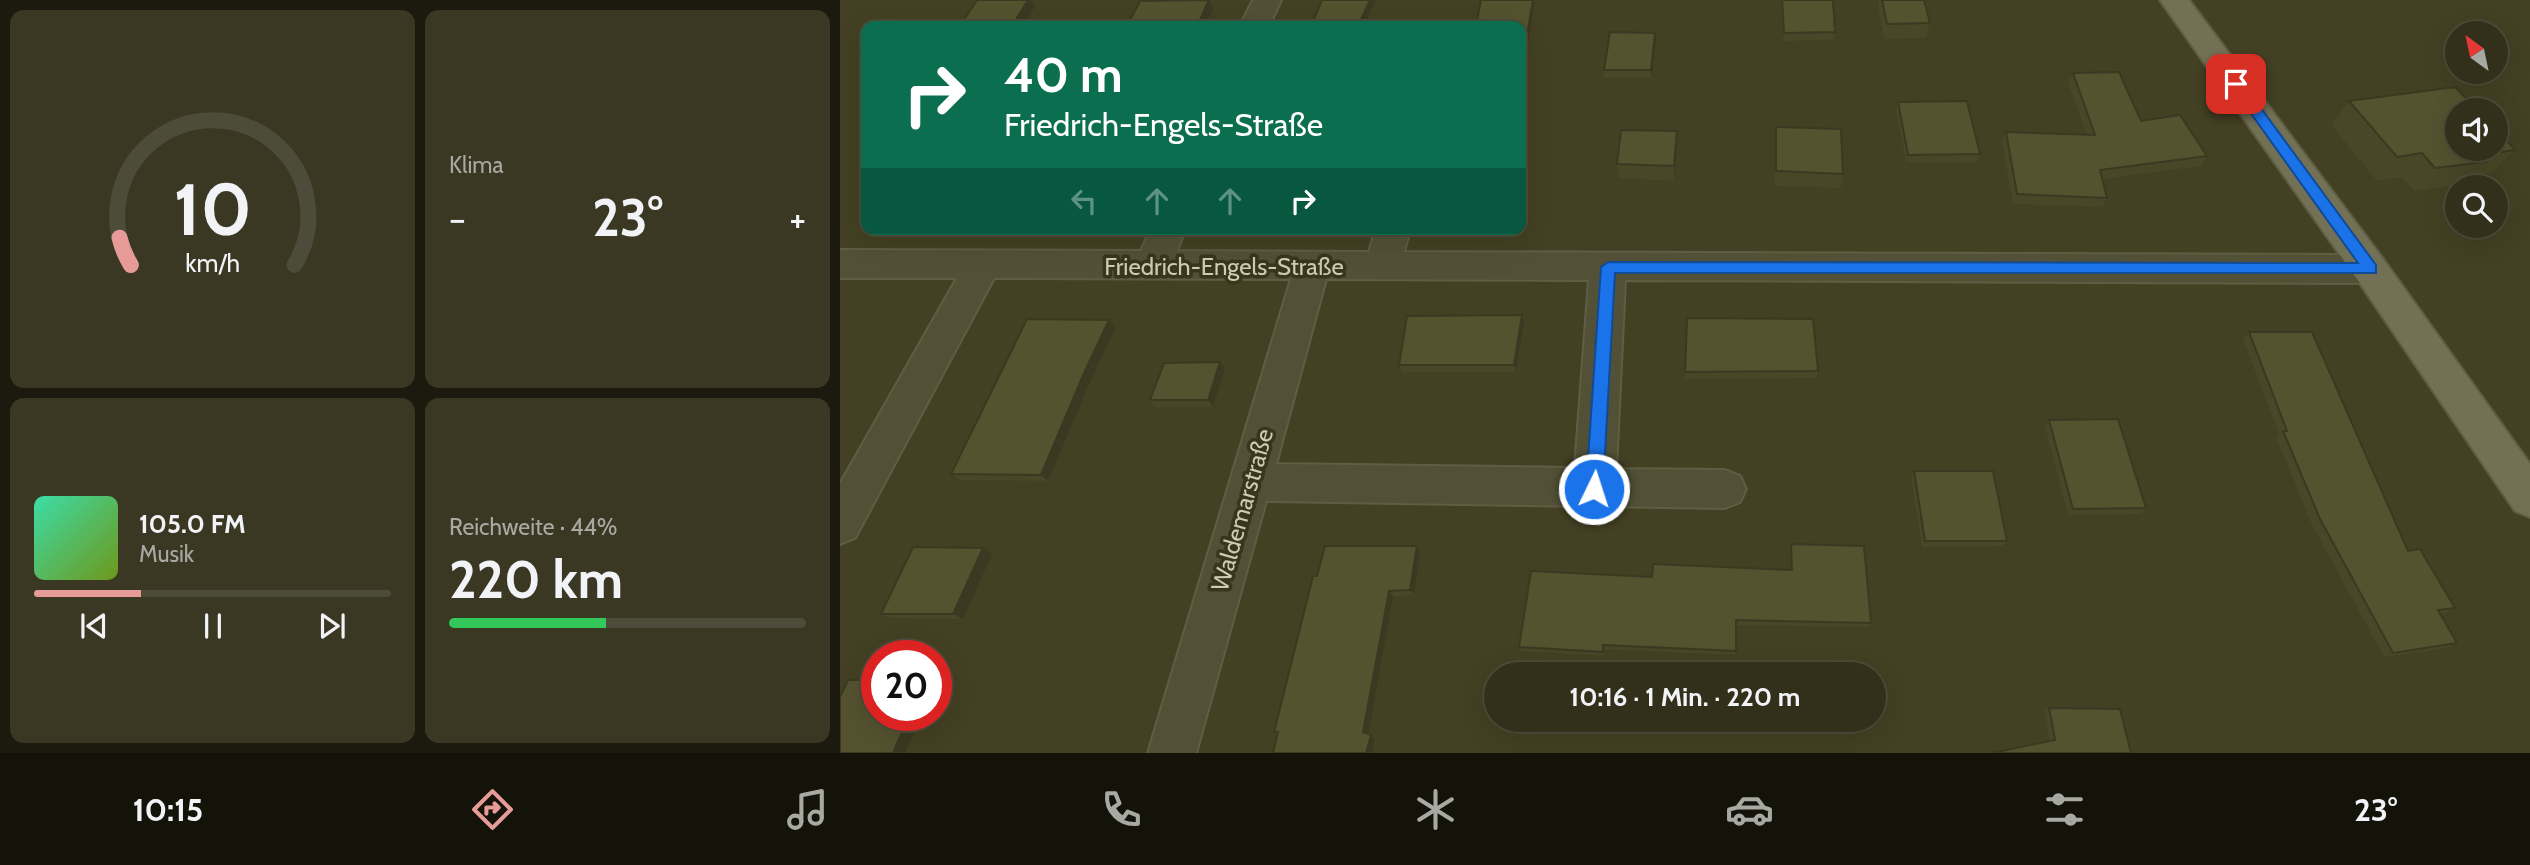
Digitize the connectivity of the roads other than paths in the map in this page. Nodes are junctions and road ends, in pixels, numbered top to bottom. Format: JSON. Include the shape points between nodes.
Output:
{"nodes":[{"id":1,"x":1267,"y":0,"type":"edge"},
{"id":2,"x":2174,"y":0,"type":"edge"},
{"id":3,"x":1257,"y":21,"type":"edge"},
{"id":4,"x":1166,"y":235,"type":"edge"},
{"id":5,"x":1391,"y":235,"type":"edge"},
{"id":6,"x":840,"y":264,"type":"edge"},
{"id":7,"x":983,"y":265,"type":"junction"},
{"id":8,"x":1153,"y":266,"type":"junction"},
{"id":9,"x":1383,"y":266,"type":"junction"},
{"id":10,"x":1312,"y":267,"type":"junction"},
{"id":11,"x":1608,"y":267,"type":"junction"},
{"id":12,"x":2371,"y":269,"type":"junction"},
{"id":13,"x":1251,"y":482,"type":"junction"},
{"id":14,"x":1594,"y":489,"type":"junction"},
{"id":15,"x":1725,"y":489,"type":"dead end"},
{"id":16,"x":2530,"y":498,"type":"edge"},
{"id":17,"x":840,"y":524,"type":"edge"},
{"id":18,"x":1172,"y":753,"type":"edge"}],
"edges":[{"from":1,"to":3,"type":"street"},
{"from":2,"to":12,"type":"main road"},
{"from":4,"to":8,"type":"street"},
{"from":5,"to":9,"type":"street"},
{"from":6,"to":7,"type":"street","name":"Friedrich-Engels-Straße"},
{"from":7,"to":8,"type":"street","name":"Friedrich-Engels-Straße"},
{"from":7,"to":17,"type":"street"},
{"from":8,"to":10,"type":"street","name":"Friedrich-Engels-Straße"},
{"from":9,"to":10,"type":"street","name":"Friedrich-Engels-Straße"},
{"from":9,"to":11,"type":"street","name":"Friedrich-Engels-Straße"},
{"from":10,"to":13,"type":"street","name":"Waldemarstraße"},
{"from":11,"to":12,"type":"street","name":"Friedrich-Engels-Straße"},
{"from":11,"to":14,"type":"street"},
{"from":12,"to":16,"type":"main road"},
{"from":13,"to":14,"type":"street"},
{"from":13,"to":18,"type":"street","name":"Waldemarstraße"},
{"from":14,"to":15,"type":"street"}]}
